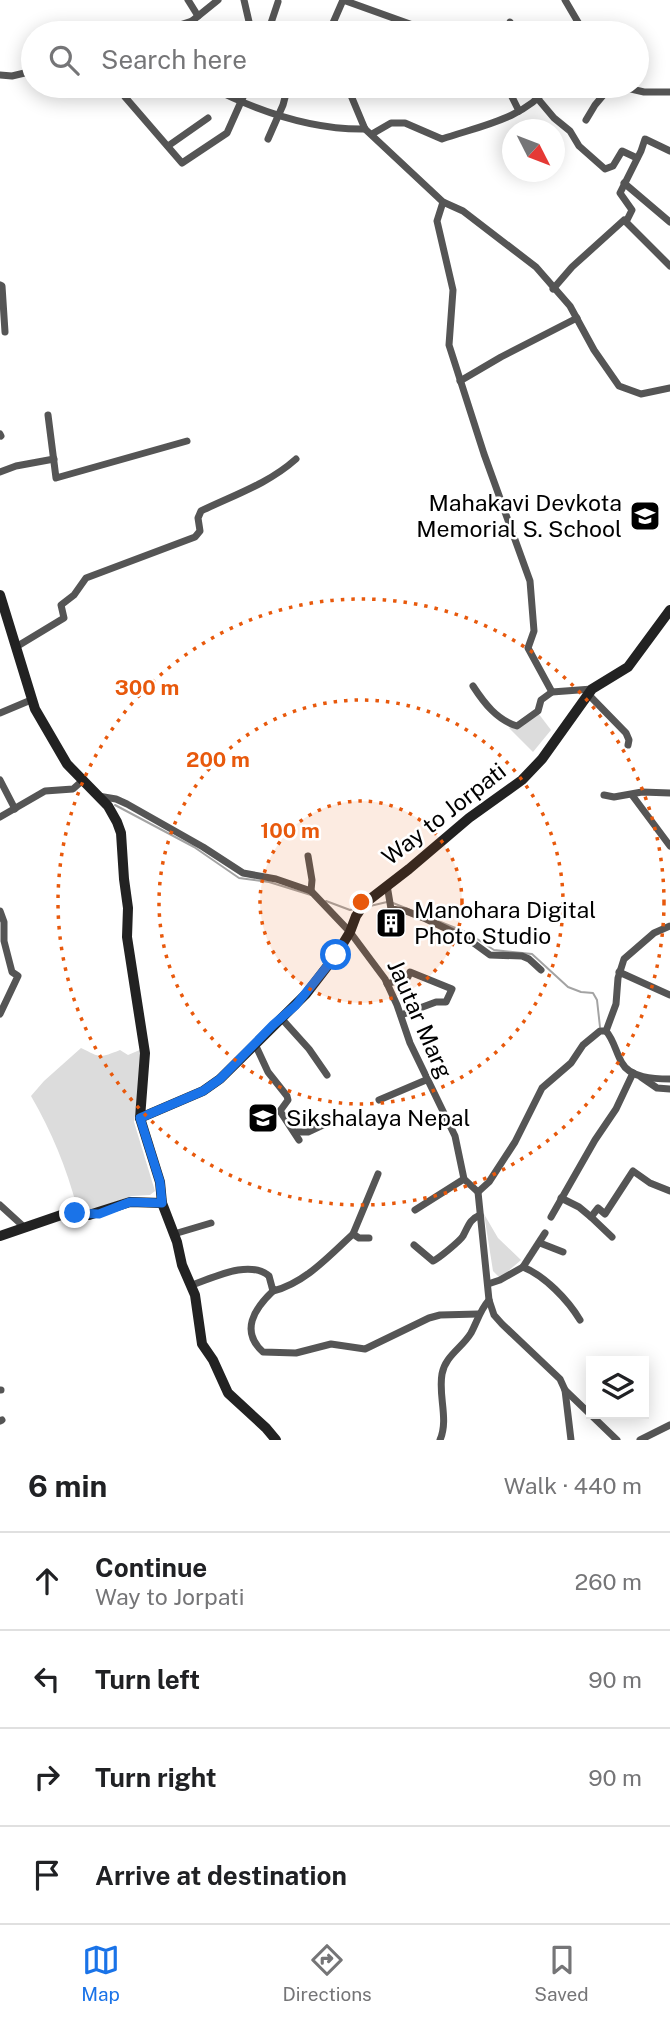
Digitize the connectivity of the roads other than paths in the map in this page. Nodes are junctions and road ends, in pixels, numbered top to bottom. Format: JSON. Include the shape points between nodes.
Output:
{"nodes":[{"id":1,"x":188,"y":0,"type":"edge"},
{"id":2,"x":218,"y":0,"type":"edge"},
{"id":3,"x":244,"y":0,"type":"edge"},
{"id":4,"x":343,"y":0,"type":"edge"},
{"id":5,"x":565,"y":0,"type":"edge"},
{"id":6,"x":278,"y":2,"type":"dead end"},
{"id":7,"x":195,"y":19,"type":"junction"},
{"id":8,"x":189,"y":21,"type":"edge"},
{"id":9,"x":249,"y":21,"type":"edge"},
{"id":10,"x":274,"y":21,"type":"edge"},
{"id":11,"x":334,"y":21,"type":"edge"},
{"id":12,"x":402,"y":21,"type":"edge"},
{"id":13,"x":577,"y":21,"type":"edge"},
{"id":14,"x":21,"y":74,"type":"edge"},
{"id":15,"x":0,"y":75,"type":"edge"},
{"id":16,"x":649,"y":92,"type":"edge"},
{"id":17,"x":670,"y":92,"type":"edge"},
{"id":18,"x":126,"y":98,"type":"edge"},
{"id":19,"x":235,"y":98,"type":"edge"},
{"id":20,"x":243,"y":98,"type":"edge"},
{"id":21,"x":284,"y":98,"type":"edge"},
{"id":22,"x":353,"y":98,"type":"edge"},
{"id":23,"x":512,"y":98,"type":"edge"},
{"id":24,"x":601,"y":98,"type":"edge"},
{"id":25,"x":538,"y":99,"type":"joint"},
{"id":26,"x":242,"y":101,"type":"junction"},
{"id":27,"x":519,"y":111,"type":"junction"},
{"id":28,"x":279,"y":116,"type":"junction"},
{"id":29,"x":208,"y":118,"type":"dead end"},
{"id":30,"x":586,"y":120,"type":"dead end"},
{"id":31,"x":369,"y":132,"type":"junction"},
{"id":32,"x":268,"y":139,"type":"dead end"},
{"id":33,"x":168,"y":146,"type":"junction"},
{"id":34,"x":670,"y":151,"type":"edge"},
{"id":35,"x":636,"y":158,"type":"junction"},
{"id":36,"x":624,"y":183,"type":"junction"},
{"id":37,"x":443,"y":202,"type":"junction"},
{"id":38,"x":627,"y":220,"type":"junction"},
{"id":39,"x":670,"y":222,"type":"edge"},
{"id":40,"x":670,"y":266,"type":"edge"},
{"id":41,"x":0,"y":285,"type":"edge"},
{"id":42,"x":553,"y":289,"type":"junction"},
{"id":43,"x":577,"y":318,"type":"junction"},
{"id":44,"x":5,"y":331,"type":"dead end"},
{"id":45,"x":460,"y":381,"type":"junction"},
{"id":46,"x":670,"y":388,"type":"edge"},
{"id":47,"x":48,"y":415,"type":"dead end"},
{"id":48,"x":187,"y":441,"type":"dead end"},
{"id":49,"x":54,"y":459,"type":"junction"},
{"id":50,"x":296,"y":459,"type":"dead end"},
{"id":51,"x":0,"y":472,"type":"edge"},
{"id":52,"x":0,"y":595,"type":"edge"},
{"id":53,"x":669,"y":614,"type":"edge"},
{"id":54,"x":16,"y":647,"type":"junction"},
{"id":55,"x":473,"y":686,"type":"dead end"},
{"id":56,"x":590,"y":691,"type":"junction"},
{"id":57,"x":552,"y":692,"type":"junction"},
{"id":58,"x":32,"y":700,"type":"junction"},
{"id":59,"x":0,"y":713,"type":"edge"},
{"id":60,"x":628,"y":745,"type":"dead end"},
{"id":61,"x":0,"y":780,"type":"edge"},
{"id":62,"x":82,"y":781,"type":"junction"},
{"id":63,"x":670,"y":793,"type":"edge"},
{"id":64,"x":604,"y":795,"type":"dead end"},
{"id":65,"x":632,"y":795,"type":"junction"},
{"id":66,"x":98,"y":796,"type":"junction"},
{"id":67,"x":15,"y":809,"type":"junction"},
{"id":68,"x":0,"y":817,"type":"edge"},
{"id":69,"x":670,"y":846,"type":"edge"},
{"id":70,"x":309,"y":856,"type":"dead end"},
{"id":71,"x":387,"y":885,"type":"junction"},
{"id":72,"x":311,"y":891,"type":"junction"},
{"id":73,"x":0,"y":911,"type":"edge"},
{"id":74,"x":670,"y":926,"type":"edge"},
{"id":75,"x":351,"y":932,"type":"junction"},
{"id":76,"x":541,"y":970,"type":"dead end"},
{"id":77,"x":619,"y":972,"type":"junction"},
{"id":78,"x":387,"y":984,"type":"junction"},
{"id":79,"x":670,"y":995,"type":"edge"},
{"id":80,"x":0,"y":1014,"type":"edge"},
{"id":81,"x":401,"y":1015,"type":"junction"},
{"id":82,"x":281,"y":1018,"type":"junction"},
{"id":83,"x":606,"y":1031,"type":"junction"},
{"id":84,"x":255,"y":1044,"type":"junction"},
{"id":85,"x":327,"y":1075,"type":"dead end"},
{"id":86,"x":637,"y":1075,"type":"junction"},
{"id":87,"x":670,"y":1079,"type":"edge"},
{"id":88,"x":426,"y":1080,"type":"junction"},
{"id":89,"x":670,"y":1088,"type":"edge"},
{"id":90,"x":379,"y":1100,"type":"dead end"},
{"id":91,"x":140,"y":1118,"type":"junction"},
{"id":92,"x":323,"y":1125,"type":"dead end"},
{"id":93,"x":295,"y":1132,"type":"junction"},
{"id":94,"x":299,"y":1140,"type":"dead end"},
{"id":95,"x":378,"y":1174,"type":"dead end"},
{"id":96,"x":464,"y":1179,"type":"junction"},
{"id":97,"x":670,"y":1191,"type":"edge"},
{"id":98,"x":478,"y":1192,"type":"junction"},
{"id":99,"x":561,"y":1198,"type":"junction"},
{"id":100,"x":162,"y":1203,"type":"junction"},
{"id":101,"x":0,"y":1205,"type":"edge"},
{"id":102,"x":415,"y":1210,"type":"dead end"},
{"id":103,"x":480,"y":1215,"type":"junction"},
{"id":104,"x":551,"y":1217,"type":"dead end"},
{"id":105,"x":591,"y":1217,"type":"junction"},
{"id":106,"x":211,"y":1223,"type":"dead end"},
{"id":107,"x":23,"y":1226,"type":"junction"},
{"id":108,"x":545,"y":1233,"type":"dead end"},
{"id":109,"x":174,"y":1234,"type":"junction"},
{"id":110,"x":353,"y":1234,"type":"junction"},
{"id":111,"x":0,"y":1236,"type":"edge"},
{"id":112,"x":612,"y":1237,"type":"dead end"},
{"id":113,"x":369,"y":1238,"type":"dead end"},
{"id":114,"x":540,"y":1242,"type":"junction"},
{"id":115,"x":414,"y":1245,"type":"dead end"},
{"id":116,"x":564,"y":1252,"type":"dead end"},
{"id":117,"x":523,"y":1267,"type":"junction"},
{"id":118,"x":488,"y":1284,"type":"junction"},
{"id":119,"x":192,"y":1285,"type":"junction"},
{"id":120,"x":273,"y":1291,"type":"junction"},
{"id":121,"x":489,"y":1300,"type":"junction"},
{"id":122,"x":478,"y":1314,"type":"junction"},
{"id":123,"x":580,"y":1320,"type":"dead end"},
{"id":124,"x":565,"y":1390,"type":"junction"},
{"id":125,"x":670,"y":1425,"type":"edge"},
{"id":126,"x":276,"y":1440,"type":"edge"},
{"id":127,"x":440,"y":1440,"type":"edge"},
{"id":128,"x":571,"y":1440,"type":"edge"},
{"id":129,"x":617,"y":1440,"type":"edge"},
{"id":130,"x":640,"y":1440,"type":"edge"}],
"edges":[{"from":1,"to":7,"type":"street"},
{"from":2,"to":7,"type":"street"},
{"from":3,"to":9,"type":"street"},
{"from":4,"to":11,"type":"street"},
{"from":4,"to":12,"type":"street"},
{"from":5,"to":13,"type":"street"},
{"from":6,"to":10,"type":"street"},
{"from":7,"to":8,"type":"street"},
{"from":14,"to":15,"type":"street"},
{"from":16,"to":17,"type":"street"},
{"from":18,"to":33,"type":"street"},
{"from":19,"to":26,"type":"street"},
{"from":20,"to":26,"type":"street"},
{"from":21,"to":28,"type":"street"},
{"from":22,"to":31,"type":"street"},
{"from":23,"to":27,"type":"street"},
{"from":24,"to":30,"type":"street"},
{"from":25,"to":27,"type":"street"},
{"from":25,"to":35,"type":"street","via":[[605,169],[613,166],[622,151]]},
{"from":26,"to":28,"type":"street"},
{"from":26,"to":33,"type":"street","via":[[223,138],[184,163]]},
{"from":27,"to":31,"type":"street","via":[[502,121],[443,139],[405,123]]},
{"from":28,"to":31,"type":"street"},
{"from":28,"to":32,"type":"street"},
{"from":29,"to":33,"type":"street"},
{"from":31,"to":37,"type":"street"},
{"from":34,"to":35,"type":"street","via":[[645,139]]},
{"from":35,"to":36,"type":"street"},
{"from":36,"to":38,"type":"street","via":[[620,193],[632,210]]},
{"from":36,"to":39,"type":"street"},
{"from":37,"to":42,"type":"street","via":[[463,211],[536,267]]},
{"from":37,"to":45,"type":"street","via":[[437,220],[453,290],[449,345]]},
{"from":38,"to":40,"type":"street"},
{"from":38,"to":42,"type":"street"},
{"from":41,"to":44,"type":"street"},
{"from":42,"to":43,"type":"street"},
{"from":43,"to":45,"type":"street"},
{"from":43,"to":46,"type":"street","via":[[619,386],[641,394]]},
{"from":45,"to":57,"type":"street","via":[[530,581],[534,631],[528,648]]},
{"from":47,"to":49,"type":"street"},
{"from":48,"to":49,"type":"street","via":[[56,478]]},
{"from":49,"to":51,"type":"street"},
{"from":50,"to":54,"type":"street","via":[[283,471],[201,511],[200,531],[195,537],[86,578],[61,605],[64,618]]},
{"from":52,"to":54,"type":"street"},
{"from":53,"to":56,"type":"street","name":"Way to Jorpati","via":[[628,667]]},
{"from":54,"to":58,"type":"street"},
{"from":55,"to":57,"type":"street","via":[[499,717],[517,726],[538,711],[541,700]]},
{"from":56,"to":57,"type":"street"},
{"from":56,"to":60,"type":"street","via":[[626,733]]},
{"from":56,"to":71,"type":"street","name":"Way to Jorpati","via":[[522,780]]},
{"from":58,"to":59,"type":"street"},
{"from":58,"to":62,"type":"street","via":[[57,748]]},
{"from":61,"to":67,"type":"street"},
{"from":62,"to":66,"type":"street"},
{"from":62,"to":67,"type":"street","via":[[73,789],[45,791]]},
{"from":63,"to":65,"type":"street"},
{"from":64,"to":65,"type":"street"},
{"from":65,"to":69,"type":"street"},
{"from":66,"to":72,"type":"street","name":"Jautar Marg","via":[[127,804],[243,873]]},
{"from":66,"to":91,"type":"street","via":[[121,833],[127,937],[145,1053]]},
{"from":67,"to":68,"type":"street"},
{"from":70,"to":72,"type":"street"},
{"from":71,"to":75,"type":"street","name":"Way to Jorpati","via":[[365,903]]},
{"from":71,"to":76,"type":"street","via":[[393,910],[447,929],[490,954],[522,956]]},
{"from":72,"to":75,"type":"street","name":"Jautar Marg"},
{"from":73,"to":80,"type":"street","via":[[12,972],[19,976]]},
{"from":74,"to":77,"type":"street","via":[[639,944]]},
{"from":75,"to":78,"type":"street","name":"Jautar Marg"},
{"from":75,"to":82,"type":"street","name":"Way to Jorpati","via":[[310,989]]},
{"from":77,"to":79,"type":"street"},
{"from":77,"to":83,"type":"street","via":[[616,1004]]},
{"from":78,"to":81,"type":"street","name":"Jautar Marg"},
{"from":78,"to":81,"type":"street","via":[[408,977],[410,972],[452,989],[446,1002]]},
{"from":81,"to":88,"type":"street","name":"Jautar Marg"},
{"from":82,"to":84,"type":"street","name":"Way to Jorpati"},
{"from":82,"to":85,"type":"street"},
{"from":83,"to":86,"type":"street","via":[[622,1065]]},
{"from":83,"to":98,"type":"street","via":[[583,1045],[571,1063],[542,1088],[515,1142]]},
{"from":84,"to":91,"type":"street","name":"Way to Jorpati","via":[[203,1091]]},
{"from":84,"to":93,"type":"street","via":[[268,1072],[287,1096],[280,1111]]},
{"from":86,"to":87,"type":"street"},
{"from":86,"to":89,"type":"street","via":[[657,1088]]},
{"from":86,"to":99,"type":"street"},
{"from":88,"to":90,"type":"street"},
{"from":88,"to":96,"type":"street","name":"Jautar Marg","via":[[455,1136]]},
{"from":91,"to":100,"type":"street"},
{"from":92,"to":93,"type":"street"},
{"from":93,"to":94,"type":"street"},
{"from":95,"to":110,"type":"street"},
{"from":96,"to":98,"type":"street"},
{"from":96,"to":102,"type":"street"},
{"from":97,"to":105,"type":"street","via":[[633,1171],[605,1214],[598,1209]]},
{"from":98,"to":103,"type":"street"},
{"from":99,"to":104,"type":"street"},
{"from":99,"to":105,"type":"street"},
{"from":100,"to":107,"type":"street","via":[[130,1202],[99,1214],[67,1213]]},
{"from":100,"to":109,"type":"street"},
{"from":101,"to":107,"type":"street"},
{"from":103,"to":115,"type":"street","via":[[436,1260]]},
{"from":103,"to":118,"type":"street"},
{"from":105,"to":112,"type":"street"},
{"from":106,"to":109,"type":"street"},
{"from":107,"to":111,"type":"street"},
{"from":108,"to":114,"type":"street"},
{"from":109,"to":119,"type":"street"},
{"from":110,"to":113,"type":"street"},
{"from":110,"to":120,"type":"street","via":[[303,1279]]},
{"from":114,"to":116,"type":"street"},
{"from":114,"to":117,"type":"street"},
{"from":117,"to":118,"type":"street"},
{"from":117,"to":123,"type":"street","via":[[553,1289]]},
{"from":118,"to":121,"type":"street"},
{"from":119,"to":120,"type":"street","via":[[258,1269],[269,1276]]},
{"from":119,"to":126,"type":"street","via":[[202,1344],[226,1390]]},
{"from":120,"to":122,"type":"street","via":[[251,1318],[256,1345],[263,1352],[296,1353],[331,1344],[365,1349],[429,1318]]},
{"from":121,"to":122,"type":"street"},
{"from":121,"to":124,"type":"street","via":[[494,1315],[549,1366]]},
{"from":122,"to":127,"type":"street","via":[[468,1337],[442,1371],[444,1424]]},
{"from":124,"to":128,"type":"street"},
{"from":124,"to":129,"type":"street"},
{"from":125,"to":130,"type":"street"}]}
